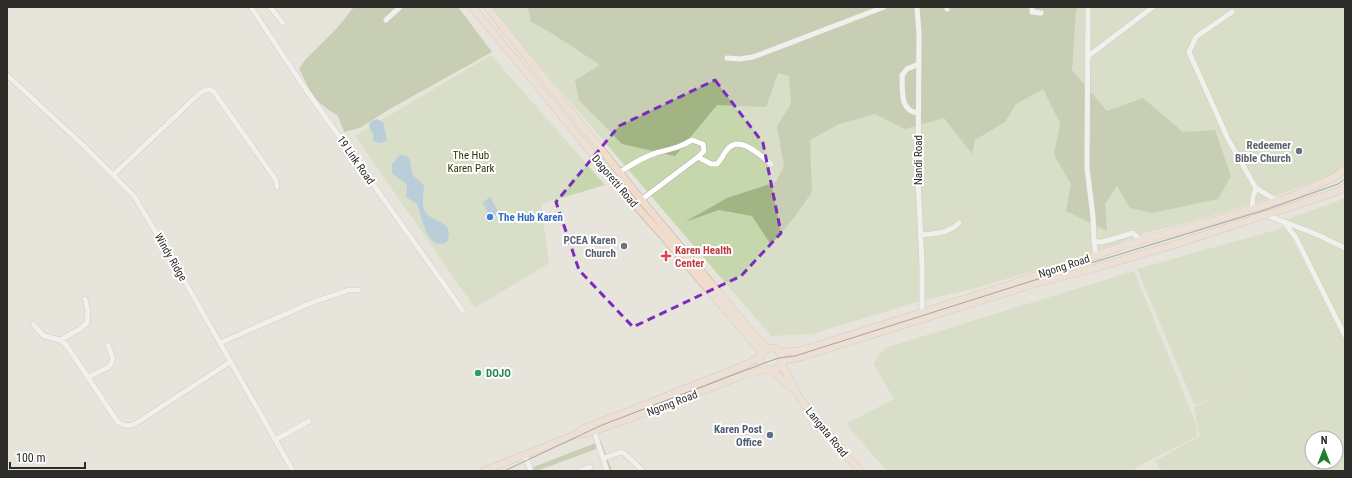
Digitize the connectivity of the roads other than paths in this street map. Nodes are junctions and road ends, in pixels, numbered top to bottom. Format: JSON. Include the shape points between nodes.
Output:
{"nodes":[{"id":1,"x":251,"y":7,"type":"edge"},
{"id":2,"x":270,"y":7,"type":"edge"},
{"id":3,"x":400,"y":7,"type":"edge"},
{"id":4,"x":472,"y":7,"type":"edge"},
{"id":5,"x":487,"y":7,"type":"edge"},
{"id":6,"x":884,"y":7,"type":"edge"},
{"id":7,"x":917,"y":7,"type":"edge"},
{"id":8,"x":1032,"y":7,"type":"edge"},
{"id":9,"x":1088,"y":7,"type":"edge"},
{"id":10,"x":1153,"y":7,"type":"edge"},
{"id":11,"x":1232,"y":12,"type":"dead end"},
{"id":12,"x":1041,"y":13,"type":"dead end"},
{"id":13,"x":386,"y":20,"type":"dead end"},
{"id":14,"x":283,"y":23,"type":"dead end"},
{"id":15,"x":1087,"y":57,"type":"junction"},
{"id":16,"x":727,"y":58,"type":"dead end"},
{"id":17,"x":919,"y":64,"type":"junction"},
{"id":18,"x":7,"y":75,"type":"edge"},
{"id":19,"x":918,"y":113,"type":"junction"},
{"id":20,"x":698,"y":157,"type":"junction"},
{"id":21,"x":771,"y":164,"type":"dead end"},
{"id":22,"x":1345,"y":169,"type":"edge"},
{"id":23,"x":620,"y":172,"type":"junction"},
{"id":24,"x":113,"y":175,"type":"junction"},
{"id":25,"x":277,"y":187,"type":"dead end"},
{"id":26,"x":1345,"y":187,"type":"edge"},
{"id":27,"x":1256,"y":188,"type":"junction"},
{"id":28,"x":641,"y":200,"type":"junction"},
{"id":29,"x":1277,"y":201,"type":"junction"},
{"id":30,"x":1252,"y":208,"type":"junction"},
{"id":31,"x":1266,"y":216,"type":"junction"},
{"id":32,"x":1284,"y":222,"type":"junction"},
{"id":33,"x":959,"y":223,"type":"dead end"},
{"id":34,"x":921,"y":235,"type":"junction"},
{"id":35,"x":1094,"y":241,"type":"junction"},
{"id":36,"x":1141,"y":241,"type":"junction"},
{"id":37,"x":1345,"y":248,"type":"edge"},
{"id":38,"x":1096,"y":256,"type":"junction"},
{"id":39,"x":359,"y":290,"type":"dead end"},
{"id":40,"x":85,"y":299,"type":"dead end"},
{"id":41,"x":463,"y":311,"type":"dead end"},
{"id":42,"x":922,"y":312,"type":"junction"},
{"id":43,"x":33,"y":324,"type":"dead end"},
{"id":44,"x":1345,"y":336,"type":"edge"},
{"id":45,"x":60,"y":340,"type":"junction"},
{"id":46,"x":220,"y":343,"type":"junction"},
{"id":47,"x":108,"y":345,"type":"dead end"},
{"id":48,"x":779,"y":352,"type":"junction"},
{"id":49,"x":763,"y":353,"type":"junction"},
{"id":50,"x":230,"y":362,"type":"junction"},
{"id":51,"x":781,"y":362,"type":"junction"},
{"id":52,"x":769,"y":369,"type":"junction"},
{"id":53,"x":88,"y":377,"type":"junction"},
{"id":54,"x":795,"y":391,"type":"junction"},
{"id":55,"x":642,"y":410,"type":"junction"},
{"id":56,"x":309,"y":421,"type":"dead end"},
{"id":57,"x":594,"y":431,"type":"junction"},
{"id":58,"x":577,"y":434,"type":"junction"},
{"id":59,"x":276,"y":440,"type":"junction"},
{"id":60,"x":525,"y":455,"type":"junction"},
{"id":61,"x":604,"y":458,"type":"junction"},
{"id":62,"x":590,"y":467,"type":"dead end"},
{"id":63,"x":293,"y":471,"type":"edge"},
{"id":64,"x":484,"y":471,"type":"edge"},
{"id":65,"x":531,"y":471,"type":"edge"},
{"id":66,"x":579,"y":471,"type":"edge"},
{"id":67,"x":607,"y":471,"type":"edge"},
{"id":68,"x":643,"y":471,"type":"edge"},
{"id":69,"x":860,"y":471,"type":"edge"}],
"edges":[{"from":1,"to":41,"type":"street","name":"19 Link Road","via":[[302,84]]},
{"from":2,"to":14,"type":"street"},
{"from":3,"to":13,"type":"street"},
{"from":4,"to":49,"type":"main road","name":"Dagoretti Road","via":[[614,181]]},
{"from":5,"to":23,"type":"main road","name":"Dagoretti Road"},
{"from":6,"to":16,"type":"street","via":[[753,57]]},
{"from":7,"to":17,"type":"street","name":"Nandi Road"},
{"from":8,"to":12,"type":"street","via":[[1032,12]]},
{"from":9,"to":15,"type":"street"},
{"from":10,"to":15,"type":"street"},
{"from":11,"to":27,"type":"street","via":[[1196,37],[1189,52],[1228,139]]},
{"from":15,"to":35,"type":"street","via":[[1087,168]]},
{"from":17,"to":19,"type":"street","name":"Nandi Road"},
{"from":17,"to":19,"type":"street","via":[[907,69],[902,75],[904,104],[906,108]]},
{"from":18,"to":24,"type":"street","name":"Windy Ridge"},
{"from":19,"to":34,"type":"street","name":"Nandi Road"},
{"from":20,"to":21,"type":"street","via":[[711,164],[717,164],[723,159],[726,151],[739,144],[745,145]]},
{"from":20,"to":23,"type":"street","via":[[704,150],[703,144],[692,140],[682,147],[637,160]]},
{"from":20,"to":28,"type":"street"},
{"from":22,"to":29,"type":"main road","name":"Ngong Road","via":[[1333,178]]},
{"from":23,"to":28,"type":"main road","name":"Dagoretti Road"},
{"from":24,"to":25,"type":"street","via":[[201,92],[209,89],[214,92],[276,180]]},
{"from":24,"to":46,"type":"street","name":"Windy Ridge","via":[[134,196],[143,210]]},
{"from":26,"to":31,"type":"main road","name":"Ngong Road"},
{"from":27,"to":29,"type":"street"},
{"from":27,"to":30,"type":"street"},
{"from":28,"to":49,"type":"main road","name":"Dagoretti Road","via":[[716,289]]},
{"from":29,"to":30,"type":"main road","name":"Ngong Road"},
{"from":30,"to":36,"type":"main road","name":"Ngong Road"},
{"from":31,"to":32,"type":"street"},
{"from":31,"to":51,"type":"main road","name":"Ngong Road"},
{"from":32,"to":37,"type":"street"},
{"from":32,"to":44,"type":"street","via":[[1296,238]]},
{"from":33,"to":34,"type":"street","via":[[945,232]]},
{"from":34,"to":42,"type":"street","name":"Nandi Road"},
{"from":35,"to":36,"type":"street","via":[[1102,242],[1134,233]]},
{"from":35,"to":38,"type":"street"},
{"from":36,"to":38,"type":"main road","name":"Ngong Road"},
{"from":38,"to":42,"type":"main road","name":"Ngong Road"},
{"from":39,"to":46,"type":"street","via":[[349,290],[320,300]]},
{"from":40,"to":45,"type":"street","via":[[87,323]]},
{"from":42,"to":48,"type":"main road","name":"Ngong Road","via":[[798,351]]},
{"from":43,"to":45,"type":"street","via":[[44,336]]},
{"from":45,"to":53,"type":"street"},
{"from":46,"to":50,"type":"street","name":"Windy Ridge"},
{"from":47,"to":53,"type":"street","via":[[113,359],[109,367]]},
{"from":48,"to":49,"type":"main road","via":[[775,349]]},
{"from":48,"to":51,"type":"main road","via":[[782,356]]},
{"from":49,"to":52,"type":"main road","via":[[761,364]]},
{"from":49,"to":55,"type":"main road","name":"Ngong Road","via":[[743,366]]},
{"from":50,"to":53,"type":"street","via":[[130,426],[117,421]]},
{"from":50,"to":59,"type":"street","name":"Windy Ridge"},
{"from":51,"to":52,"type":"main road","via":[[776,369]]},
{"from":51,"to":54,"type":"main road"},
{"from":52,"to":54,"type":"main road"},
{"from":52,"to":55,"type":"main road","name":"Ngong Road","via":[[743,375]]},
{"from":54,"to":69,"type":"main road","name":"Langata Road"},
{"from":55,"to":57,"type":"main road","name":"Ngong Road"},
{"from":55,"to":58,"type":"main road","name":"Ngong Road","via":[[583,429]]},
{"from":56,"to":59,"type":"street"},
{"from":57,"to":58,"type":"main road","name":"Ngong Road"},
{"from":57,"to":61,"type":"street"},
{"from":58,"to":60,"type":"main road","name":"Ngong Road"},
{"from":59,"to":63,"type":"street","name":"Windy Ridge"},
{"from":60,"to":64,"type":"main road","name":"Ngong Road"},
{"from":60,"to":65,"type":"street"},
{"from":61,"to":67,"type":"street"},
{"from":61,"to":68,"type":"street","via":[[621,452]]},
{"from":62,"to":66,"type":"street"}]}
